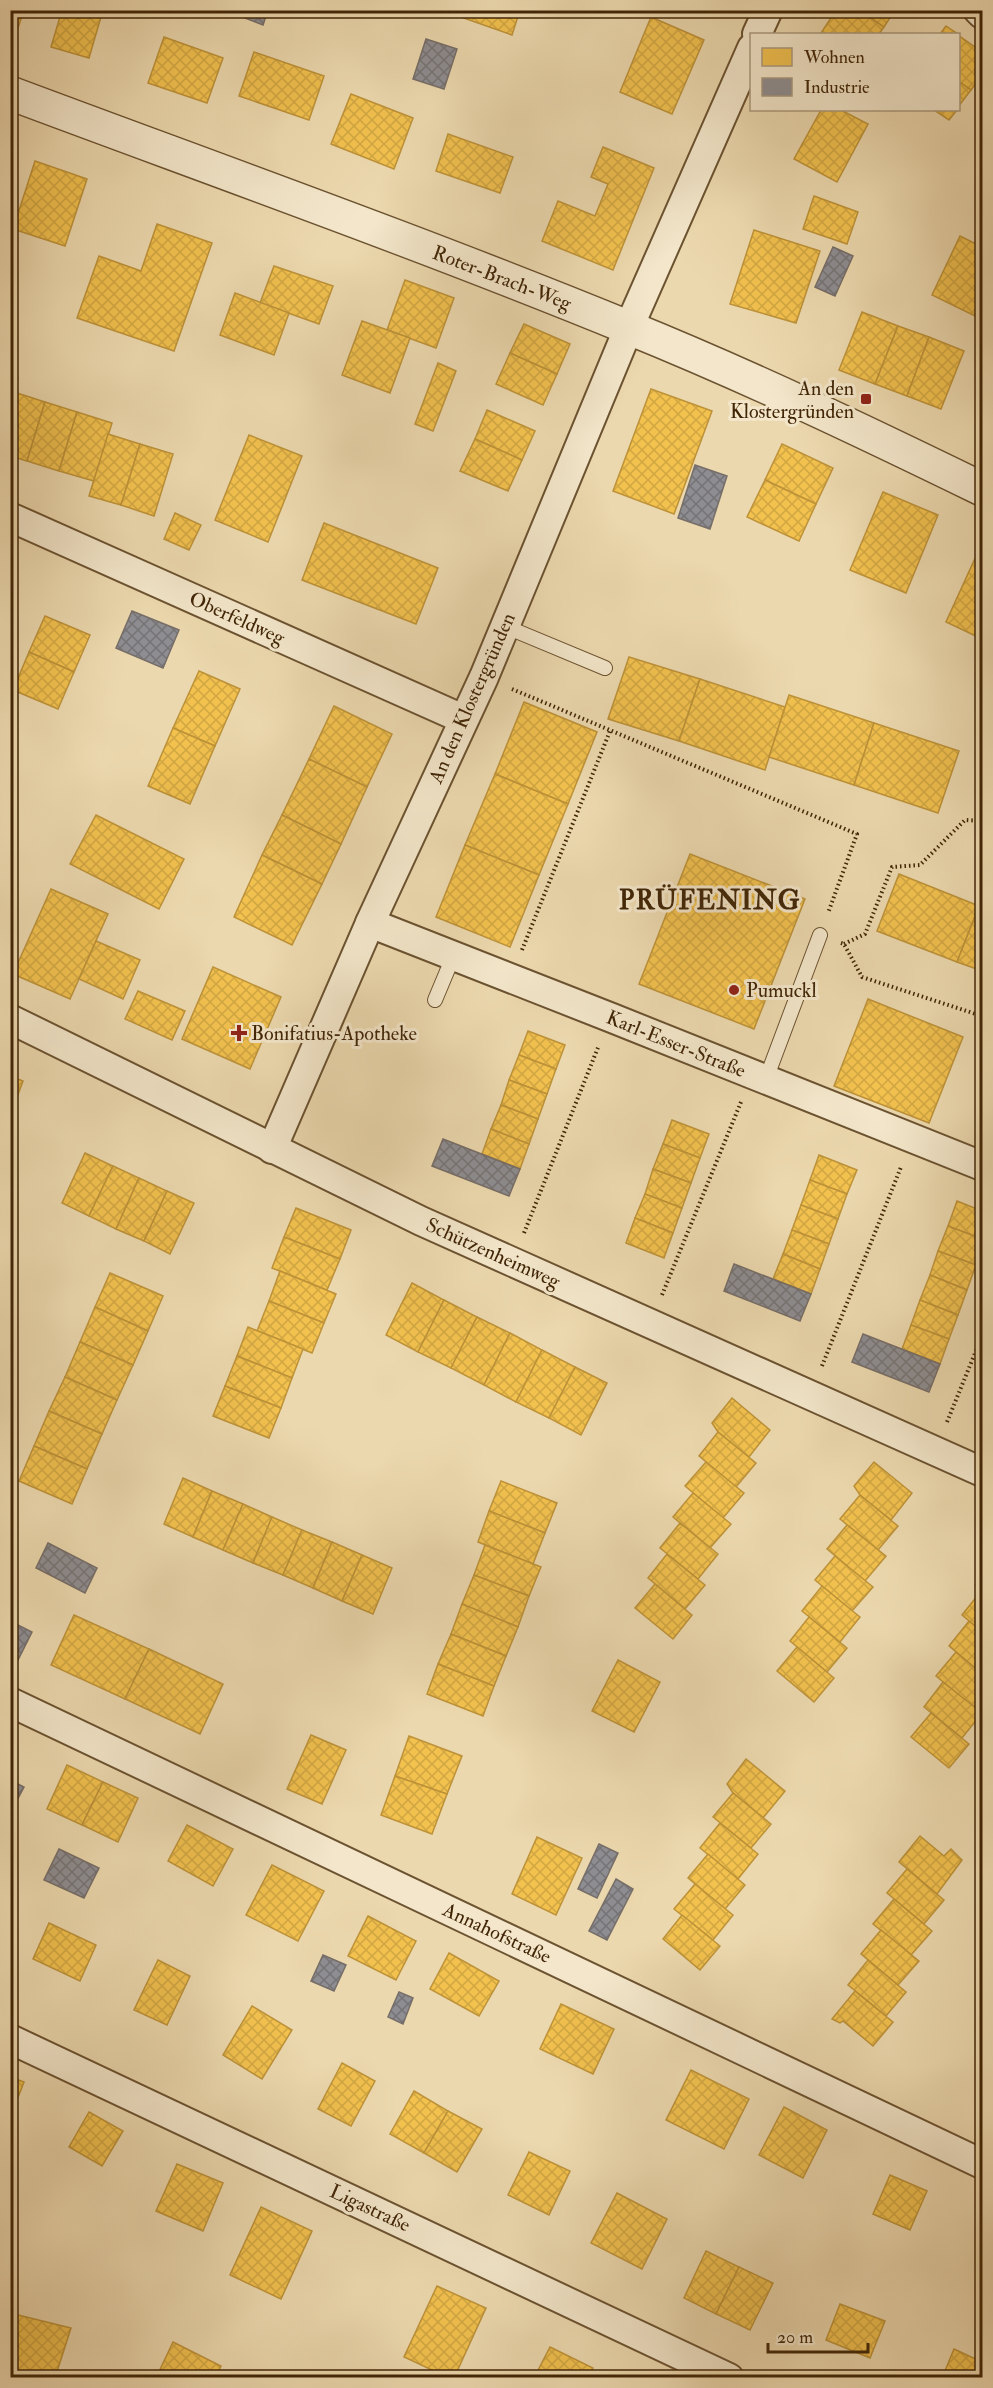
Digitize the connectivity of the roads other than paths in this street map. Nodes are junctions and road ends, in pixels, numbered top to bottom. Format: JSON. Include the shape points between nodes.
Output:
{"nodes":[{"id":1,"x":768,"y":10,"type":"edge"},
{"id":2,"x":978,"y":10,"type":"edge"},
{"id":3,"x":982,"y":14,"type":"edge"},
{"id":4,"x":757,"y":33,"type":"edge"},
{"id":5,"x":750,"y":53,"type":"edge"},
{"id":6,"x":10,"y":93,"type":"edge"},
{"id":7,"x":629,"y":327,"type":"junction"},
{"id":8,"x":982,"y":489,"type":"edge"},
{"id":9,"x":10,"y":517,"type":"edge"},
{"id":10,"x":504,"y":627,"type":"junction"},
{"id":11,"x":605,"y":668,"type":"dead end"},
{"id":12,"x":463,"y":719,"type":"junction"},
{"id":13,"x":370,"y":923,"type":"junction"},
{"id":14,"x":820,"y":935,"type":"road end"},
{"id":15,"x":453,"y":957,"type":"junction"},
{"id":16,"x":435,"y":1000,"type":"dead end"},
{"id":17,"x":10,"y":1019,"type":"edge"},
{"id":18,"x":766,"y":1079,"type":"junction"},
{"id":19,"x":272,"y":1149,"type":"junction"},
{"id":20,"x":982,"y":1166,"type":"edge"},
{"id":21,"x":982,"y":1472,"type":"edge"},
{"id":22,"x":10,"y":1702,"type":"edge"},
{"id":23,"x":10,"y":2039,"type":"edge"},
{"id":24,"x":982,"y":2164,"type":"edge"},
{"id":25,"x":729,"y":2378,"type":"edge"}],
"edges":[{"from":1,"to":4,"type":"street"},
{"from":2,"to":3,"type":"street"},
{"from":5,"to":7,"type":"street","name":"An den Klostergründen"},
{"from":6,"to":7,"type":"street","name":"Roter-Brach-Weg"},
{"from":7,"to":8,"type":"street","name":"Roter-Brach-Weg","via":[[836,418]]},
{"from":7,"to":10,"type":"street","name":"An den Klostergründen"},
{"from":9,"to":12,"type":"street","name":"Oberfeldweg"},
{"from":10,"to":11,"type":"lane"},
{"from":10,"to":12,"type":"street","name":"An den Klostergründen"},
{"from":12,"to":13,"type":"street","name":"An den Klostergründen"},
{"from":13,"to":15,"type":"street","name":"Karl-Esser-Straße"},
{"from":13,"to":19,"type":"street","name":"An den Klostergründen"},
{"from":14,"to":18,"type":"lane"},
{"from":15,"to":16,"type":"lane"},
{"from":15,"to":18,"type":"street","name":"Karl-Esser-Straße"},
{"from":17,"to":19,"type":"street","name":"Schützenheimweg"},
{"from":18,"to":20,"type":"street","name":"Karl-Esser-Straße"},
{"from":19,"to":21,"type":"street","name":"Schützenheimweg","via":[[421,1221]]},
{"from":22,"to":24,"type":"street","name":"Annahofstraße"},
{"from":23,"to":25,"type":"street","name":"Ligastraße"}]}
